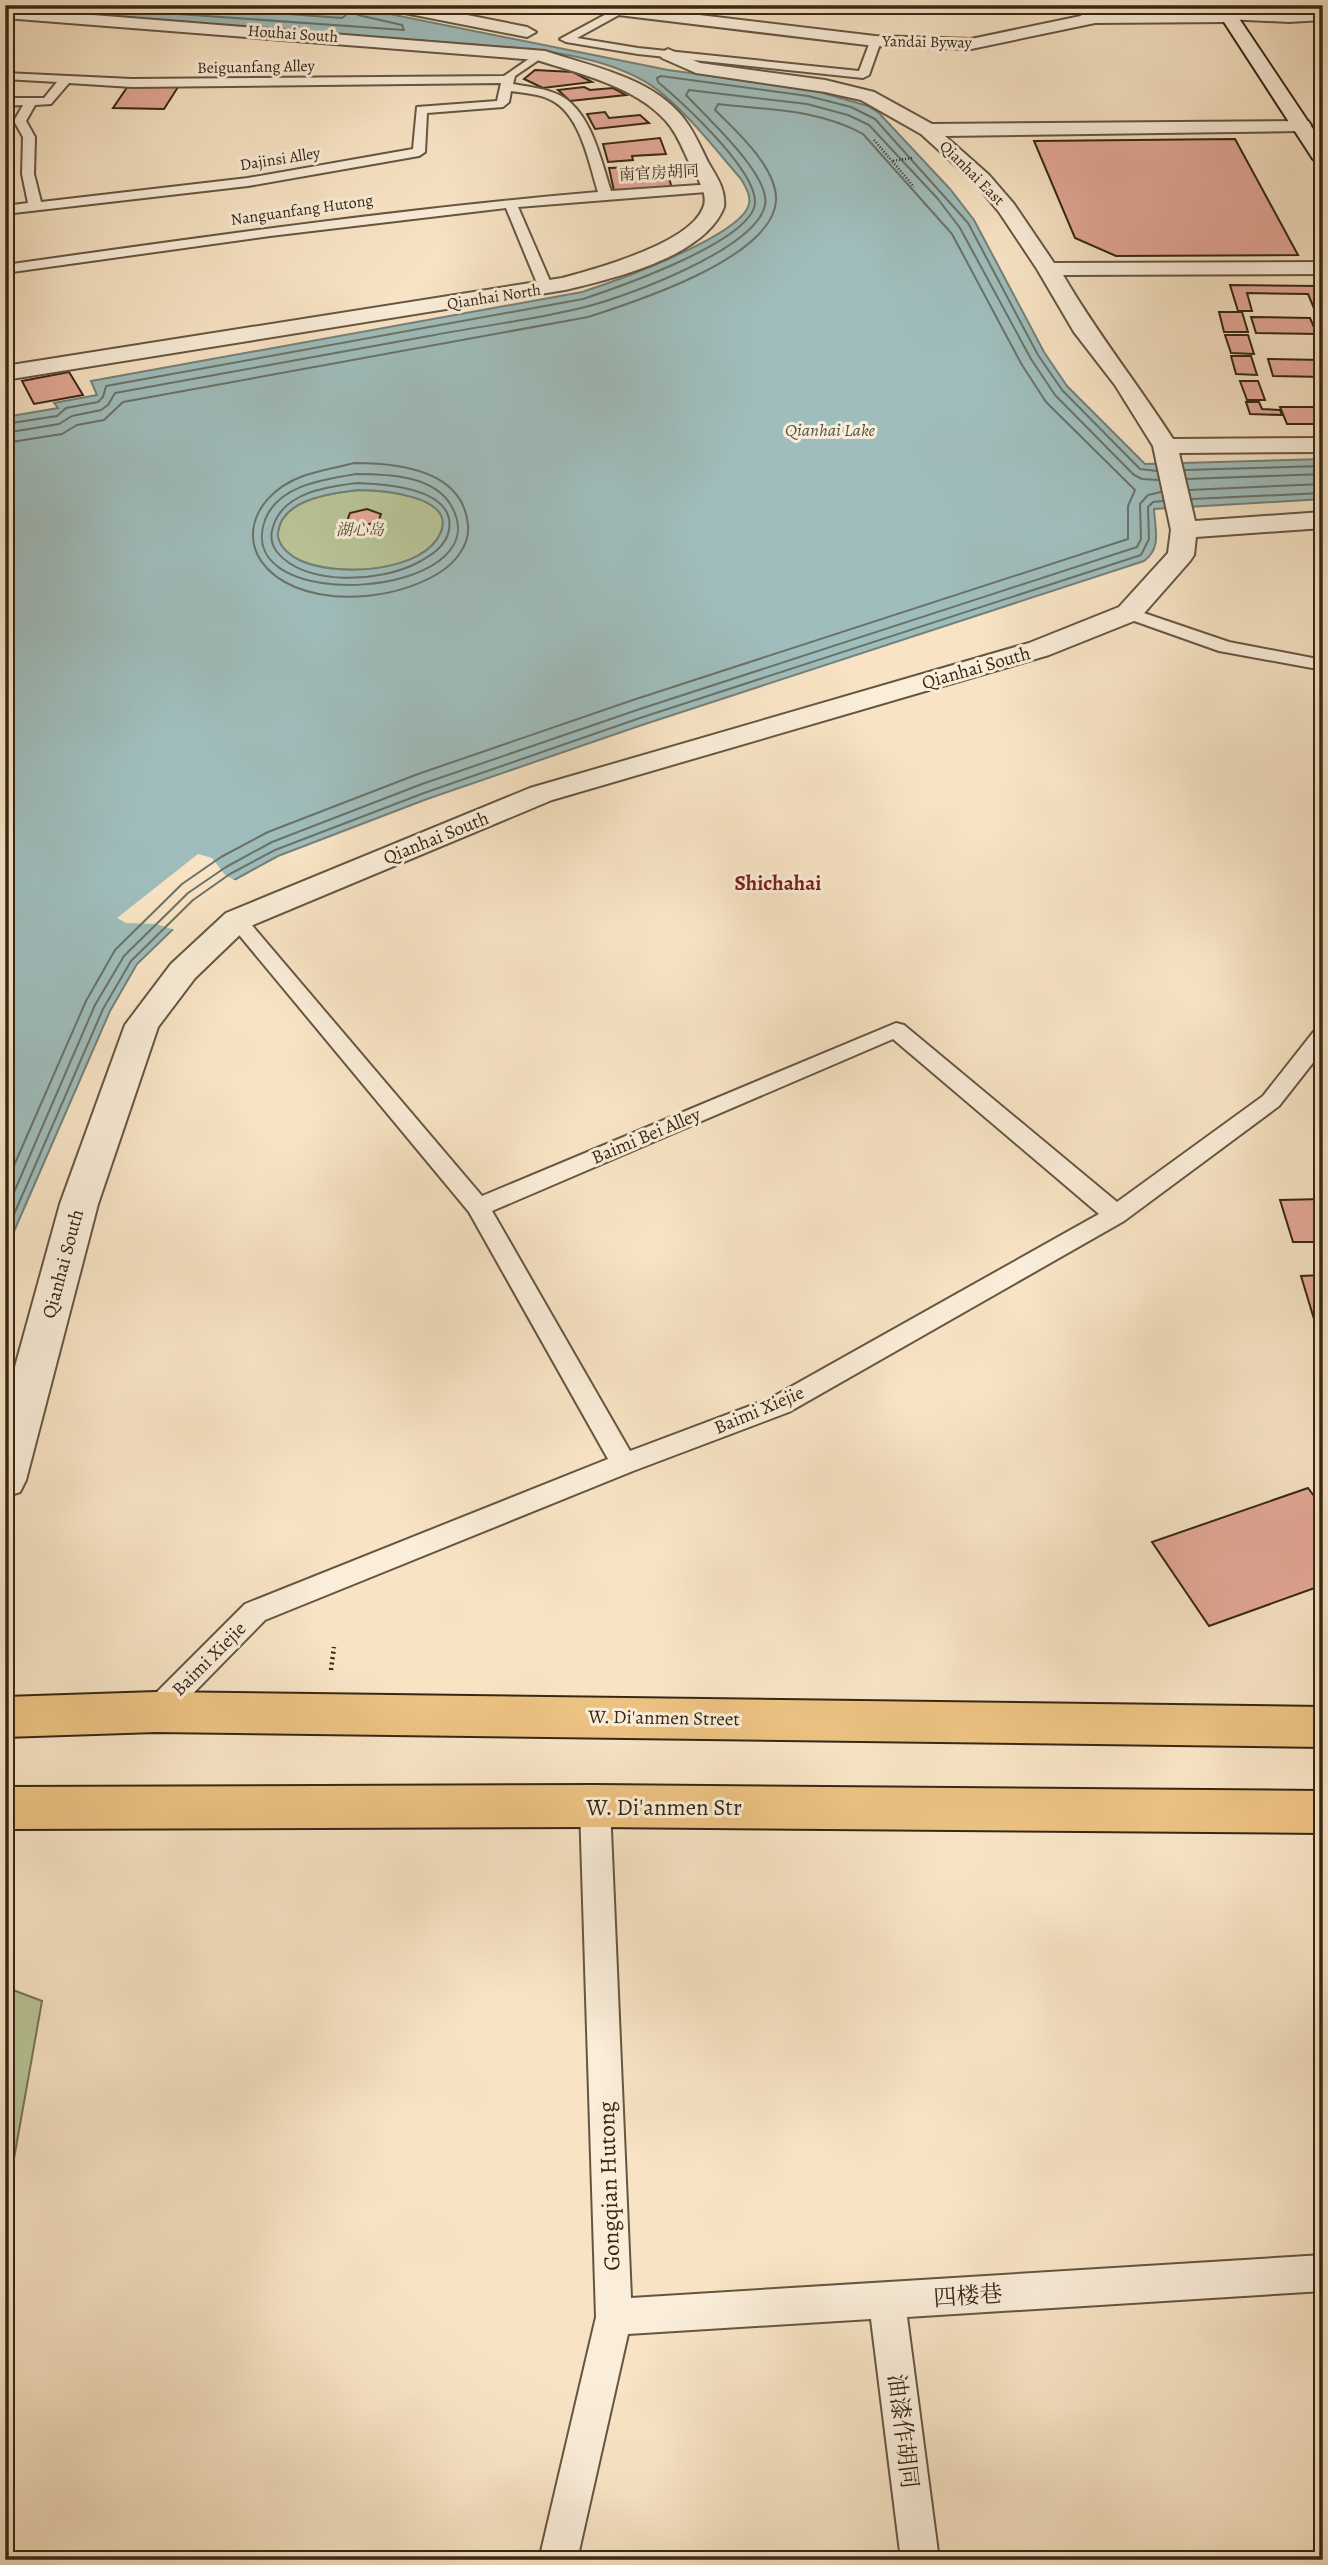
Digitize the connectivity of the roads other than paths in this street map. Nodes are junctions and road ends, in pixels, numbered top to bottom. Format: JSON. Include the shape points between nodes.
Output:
{"nodes":[{"id":1,"x":388,"y":5,"type":"edge"},
{"id":2,"x":1063,"y":5,"type":"edge"},
{"id":3,"x":602,"y":7,"type":"dead end"},
{"id":4,"x":628,"y":8,"type":"edge"},
{"id":5,"x":1225,"y":11,"type":"edge"},
{"id":6,"x":5,"y":13,"type":"edge"},
{"id":7,"x":1323,"y":17,"type":"edge"},
{"id":8,"x":1095,"y":18,"type":"junction"},
{"id":9,"x":876,"y":41,"type":"junction"},
{"id":10,"x":550,"y":43,"type":"junction"},
{"id":11,"x":668,"y":54,"type":"junction"},
{"id":12,"x":5,"y":76,"type":"edge"},
{"id":13,"x":66,"y":78,"type":"junction"},
{"id":14,"x":506,"y":83,"type":"junction"},
{"id":15,"x":31,"y":101,"type":"junction"},
{"id":16,"x":5,"y":102,"type":"edge"},
{"id":17,"x":1301,"y":125,"type":"junction"},
{"id":18,"x":928,"y":130,"type":"junction"},
{"id":19,"x":1323,"y":159,"type":"edge"},
{"id":20,"x":713,"y":188,"type":"junction"},
{"id":21,"x":605,"y":194,"type":"junction"},
{"id":22,"x":510,"y":202,"type":"junction"},
{"id":23,"x":35,"y":205,"type":"junction"},
{"id":24,"x":5,"y":210,"type":"edge"},
{"id":25,"x":1323,"y":268,"type":"edge"},
{"id":26,"x":5,"y":269,"type":"edge"},
{"id":27,"x":1048,"y":269,"type":"junction"},
{"id":28,"x":546,"y":288,"type":"junction"},
{"id":29,"x":5,"y":373,"type":"edge"},
{"id":30,"x":1323,"y":445,"type":"edge"},
{"id":31,"x":1165,"y":446,"type":"junction"},
{"id":32,"x":1323,"y":520,"type":"edge"},
{"id":33,"x":1184,"y":530,"type":"junction"},
{"id":34,"x":1129,"y":613,"type":"junction"},
{"id":35,"x":1323,"y":665,"type":"edge"},
{"id":36,"x":237,"y":920,"type":"junction"},
{"id":37,"x":1323,"y":1035,"type":"edge"},
{"id":38,"x":478,"y":1207,"type":"junction"},
{"id":39,"x":1116,"y":1214,"type":"junction"},
{"id":40,"x":624,"y":1464,"type":"junction"},
{"id":41,"x":5,"y":1480,"type":"edge"},
{"id":42,"x":156,"y":1712,"type":"junction"},
{"id":43,"x":5,"y":1717,"type":"edge"},
{"id":44,"x":1323,"y":1727,"type":"edge"},
{"id":45,"x":595,"y":1806,"type":"junction"},
{"id":46,"x":5,"y":1808,"type":"edge"},
{"id":47,"x":1323,"y":1812,"type":"edge"},
{"id":48,"x":1323,"y":2273,"type":"edge"},
{"id":49,"x":887,"y":2302,"type":"junction"},
{"id":50,"x":614,"y":2317,"type":"junction"},
{"id":51,"x":558,"y":2560,"type":"edge"},
{"id":52,"x":920,"y":2560,"type":"edge"}],
"edges":[{"from":1,"to":10,"type":"street"},
{"from":2,"to":8,"type":"lane"},
{"from":3,"to":4,"type":"lane"},
{"from":4,"to":9,"type":"street","name":"Yandai Byway"},
{"from":4,"to":10,"type":"lane"},
{"from":5,"to":7,"type":"lane","via":[[1289,19]]},
{"from":5,"to":8,"type":"street","name":"Yandai Byway"},
{"from":5,"to":17,"type":"street"},
{"from":6,"to":10,"type":"street","name":"Houhai South"},
{"from":8,"to":9,"type":"street","name":"Yandai Byway","via":[[971,44]]},
{"from":9,"to":11,"type":"lane","via":[[863,75]]},
{"from":10,"to":11,"type":"lane"},
{"from":10,"to":14,"type":"lane"},
{"from":10,"to":20,"type":"street","via":[[597,74],[654,100],[674,117]]},
{"from":11,"to":18,"type":"street","name":"Qianhai East","via":[[696,68],[867,96]]},
{"from":12,"to":13,"type":"lane","name":"Beiguanfang Alley"},
{"from":13,"to":14,"type":"lane","name":"Beiguanfang Alley","via":[[132,83]]},
{"from":13,"to":15,"type":"lane","via":[[47,101]]},
{"from":14,"to":21,"type":"lane","name":"Beiguanfang Alley","via":[[565,104],[586,141]]},
{"from":14,"to":23,"type":"lane","name":"Dajinsi Alley","via":[[499,104],[421,110],[419,152],[248,182]]},
{"from":15,"to":16,"type":"lane"},
{"from":15,"to":23,"type":"lane","via":[[20,121],[29,137],[28,174]]},
{"from":17,"to":18,"type":"street"},
{"from":17,"to":19,"type":"street"},
{"from":18,"to":27,"type":"street","name":"Qianhai East","via":[[982,179]]},
{"from":20,"to":21,"type":"lane","name":"南官房胡同"},
{"from":20,"to":28,"type":"street","name":"Qianhai North","via":[[715,209],[707,221],[681,239],[620,269]]},
{"from":21,"to":22,"type":"lane","name":"Nanguanfang Hutong"},
{"from":22,"to":26,"type":"lane","name":"Nanguanfang Hutong"},
{"from":22,"to":28,"type":"lane"},
{"from":23,"to":24,"type":"lane","name":"Dajinsi Alley"},
{"from":25,"to":27,"type":"street"},
{"from":27,"to":31,"type":"street","name":"Qianhai East","via":[[1085,332]]},
{"from":28,"to":29,"type":"street","name":"Qianhai North"},
{"from":30,"to":31,"type":"street"},
{"from":31,"to":33,"type":"street","name":"Qianhai East"},
{"from":32,"to":33,"type":"street"},
{"from":33,"to":34,"type":"street","name":"Qianhai South","via":[[1181,555]]},
{"from":34,"to":35,"type":"lane","via":[[1225,647]]},
{"from":34,"to":36,"type":"street","name":"Qianhai South","via":[[1039,649],[541,794]]},
{"from":36,"to":38,"type":"lane"},
{"from":36,"to":41,"type":"street","name":"Qianhai South","via":[[183,971],[142,1025],[79,1204]]},
{"from":37,"to":39,"type":"lane","name":"Baimi Xiejie","via":[[1271,1101]]},
{"from":38,"to":39,"type":"lane","name":"Baimi Bei Alley","via":[[896,1030]]},
{"from":38,"to":40,"type":"lane"},
{"from":39,"to":40,"type":"lane","name":"Baimi Xiejie","via":[[780,1405]]},
{"from":40,"to":42,"type":"lane","name":"Baimi Xiejie","via":[[255,1612]]},
{"from":42,"to":43,"type":"main road","name":"W. Di'anmen Street"},
{"from":42,"to":44,"type":"main road","name":"W. Di'anmen Street"},
{"from":45,"to":46,"type":"main road","name":"W. Di'anmen Str"},
{"from":45,"to":47,"type":"main road","name":"W. Di'anmen Str"},
{"from":45,"to":50,"type":"lane","name":"Gongqian Hutong"},
{"from":48,"to":49,"type":"lane","name":"四楼巷"},
{"from":49,"to":50,"type":"lane","name":"四楼巷"},
{"from":49,"to":52,"type":"lane","name":"油漆作胡同"},
{"from":50,"to":51,"type":"lane","name":"Gongqian Hutong"}]}
